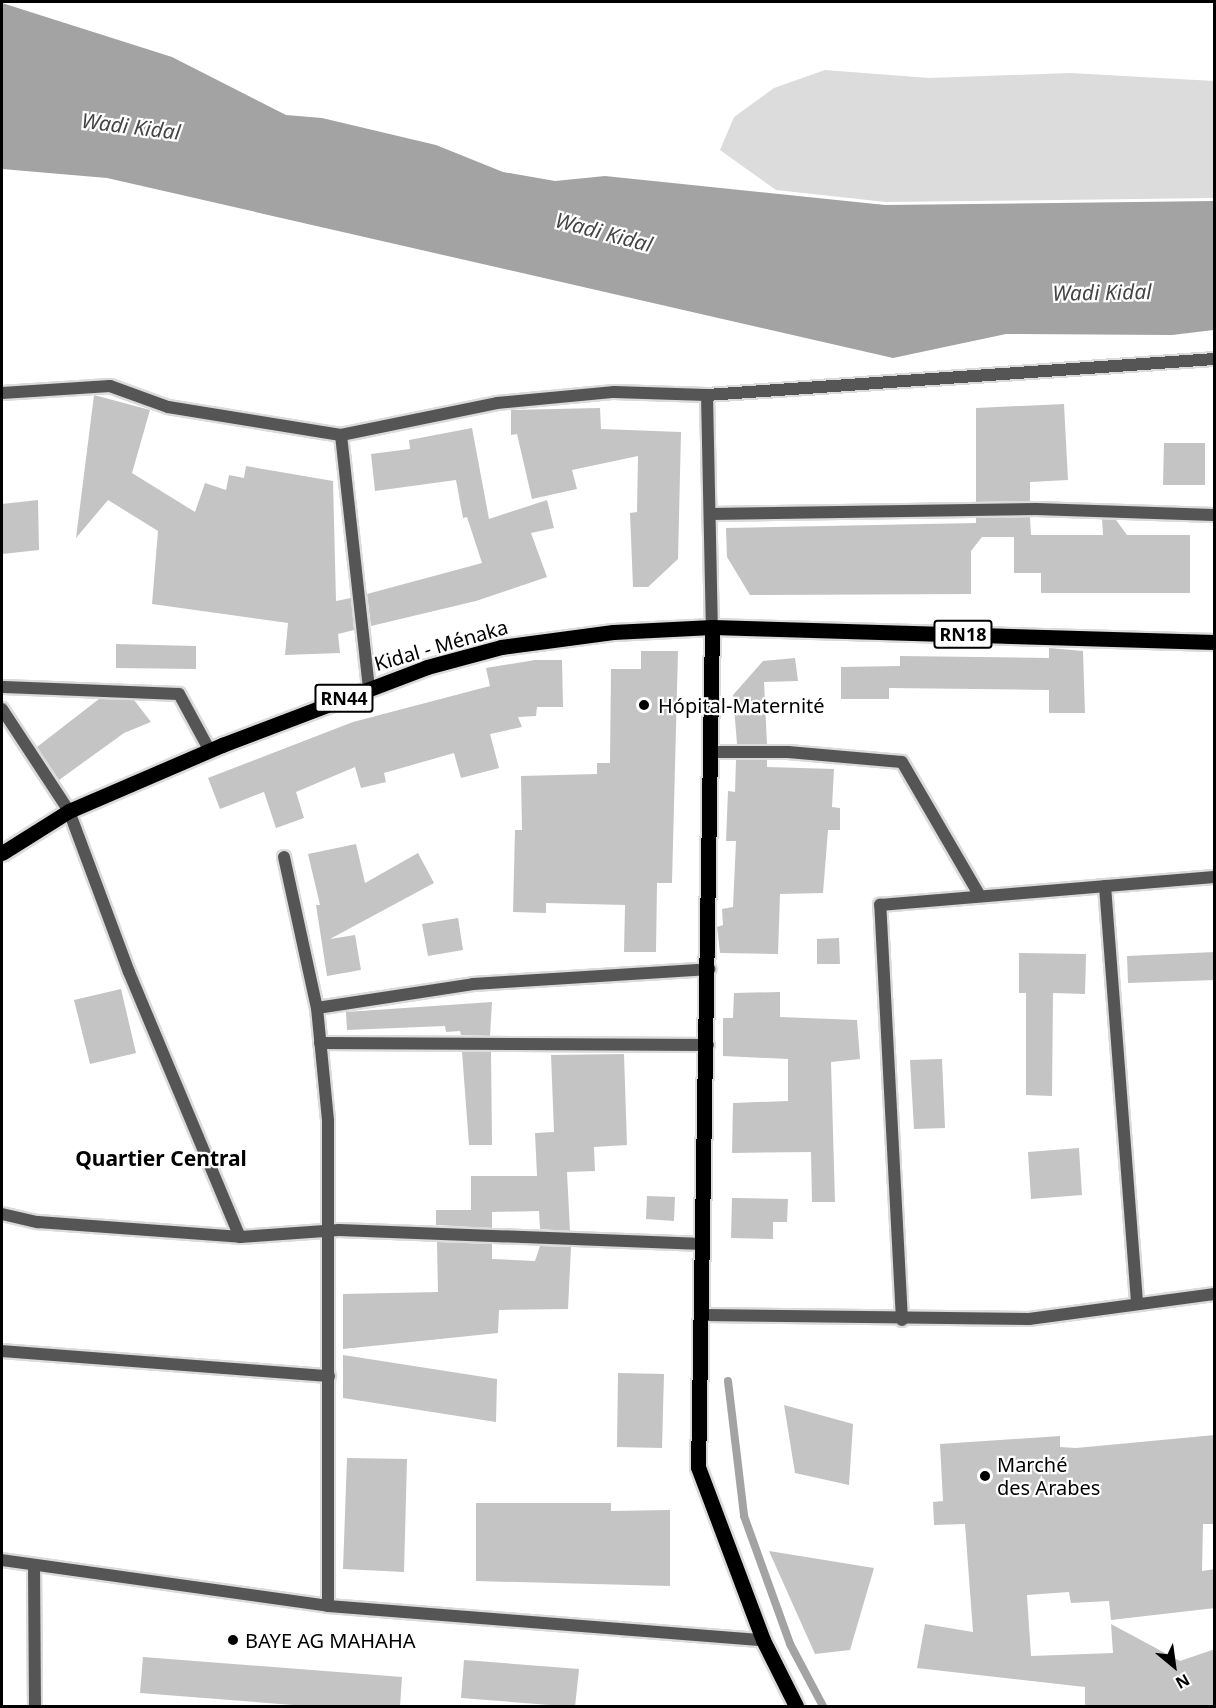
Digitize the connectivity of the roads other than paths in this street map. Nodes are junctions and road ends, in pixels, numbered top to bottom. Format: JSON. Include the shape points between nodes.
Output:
{"nodes":[{"id":1,"x":1215,"y":359,"type":"edge"},
{"id":2,"x":2,"y":393,"type":"edge"},
{"id":3,"x":707,"y":395,"type":"junction"},
{"id":4,"x":340,"y":435,"type":"junction"},
{"id":5,"x":710,"y":514,"type":"junction"},
{"id":6,"x":1215,"y":515,"type":"edge"},
{"id":7,"x":712,"y":627,"type":"junction"},
{"id":8,"x":1215,"y":642,"type":"edge"},
{"id":9,"x":2,"y":687,"type":"edge"},
{"id":10,"x":369,"y":687,"type":"junction"},
{"id":11,"x":2,"y":708,"type":"edge"},
{"id":12,"x":210,"y":751,"type":"junction"},
{"id":13,"x":711,"y":752,"type":"junction"},
{"id":14,"x":69,"y":811,"type":"junction"},
{"id":15,"x":2,"y":853,"type":"edge"},
{"id":16,"x":284,"y":857,"type":"dead end"},
{"id":17,"x":1215,"y":877,"type":"edge"},
{"id":18,"x":1105,"y":886,"type":"junction"},
{"id":19,"x":980,"y":896,"type":"junction"},
{"id":20,"x":710,"y":969,"type":"junction"},
{"id":21,"x":317,"y":1008,"type":"junction"},
{"id":22,"x":320,"y":1043,"type":"junction"},
{"id":23,"x":708,"y":1045,"type":"junction"},
{"id":24,"x":2,"y":1214,"type":"edge"},
{"id":25,"x":329,"y":1231,"type":"junction"},
{"id":26,"x":240,"y":1237,"type":"junction"},
{"id":27,"x":704,"y":1244,"type":"junction"},
{"id":28,"x":1215,"y":1294,"type":"edge"},
{"id":29,"x":1137,"y":1304,"type":"junction"},
{"id":30,"x":702,"y":1315,"type":"junction"},
{"id":31,"x":902,"y":1320,"type":"junction"},
{"id":32,"x":2,"y":1351,"type":"edge"},
{"id":33,"x":329,"y":1376,"type":"junction"},
{"id":34,"x":2,"y":1560,"type":"edge"},
{"id":35,"x":34,"y":1565,"type":"junction"},
{"id":36,"x":328,"y":1606,"type":"junction"},
{"id":37,"x":763,"y":1640,"type":"junction"},
{"id":38,"x":35,"y":1707,"type":"edge"},
{"id":39,"x":796,"y":1707,"type":"edge"}],
"edges":[{"from":1,"to":3,"type":"street"},
{"from":2,"to":4,"type":"street","via":[[110,386],[168,407]]},
{"from":3,"to":4,"type":"street","via":[[614,392],[496,403]]},
{"from":3,"to":5,"type":"street"},
{"from":4,"to":10,"type":"street"},
{"from":5,"to":6,"type":"street","via":[[1036,509]]},
{"from":5,"to":7,"type":"street"},
{"from":7,"to":8,"type":"main road","number":"RN18"},
{"from":7,"to":10,"type":"main road","name":"Kidal - Ménaka","number":"RN44","via":[[613,632],[501,646]]},
{"from":7,"to":13,"type":"main road"},
{"from":9,"to":12,"type":"street","via":[[179,694]]},
{"from":10,"to":12,"type":"main road","name":"Kidal - Ménaka","number":"RN44"},
{"from":11,"to":14,"type":"street"},
{"from":12,"to":14,"type":"main road","name":"Kidal - Ménaka","number":"RN44"},
{"from":13,"to":19,"type":"street","via":[[788,752],[902,762]]},
{"from":13,"to":20,"type":"main road"},
{"from":14,"to":15,"type":"main road","name":"Kidal - Ménaka","number":"RN44"},
{"from":14,"to":26,"type":"street","via":[[124,961]]},
{"from":16,"to":21,"type":"street"},
{"from":17,"to":18,"type":"street"},
{"from":18,"to":19,"type":"street"},
{"from":18,"to":29,"type":"street"},
{"from":19,"to":31,"type":"street","via":[[880,905]]},
{"from":20,"to":21,"type":"street","via":[[473,984]]},
{"from":20,"to":23,"type":"main road"},
{"from":21,"to":22,"type":"street"},
{"from":22,"to":23,"type":"street"},
{"from":22,"to":25,"type":"street","via":[[328,1121]]},
{"from":23,"to":27,"type":"main road"},
{"from":24,"to":26,"type":"street","via":[[38,1222]]},
{"from":25,"to":26,"type":"street"},
{"from":25,"to":27,"type":"street"},
{"from":25,"to":33,"type":"street"},
{"from":27,"to":30,"type":"main road"},
{"from":28,"to":29,"type":"street"},
{"from":29,"to":31,"type":"street","via":[[1029,1319]]},
{"from":30,"to":31,"type":"street"},
{"from":30,"to":37,"type":"main road","via":[[699,1467]]},
{"from":32,"to":33,"type":"street"},
{"from":33,"to":36,"type":"street"},
{"from":34,"to":35,"type":"street"},
{"from":35,"to":36,"type":"street"},
{"from":35,"to":38,"type":"street"},
{"from":36,"to":37,"type":"street"},
{"from":37,"to":39,"type":"main road"}]}
